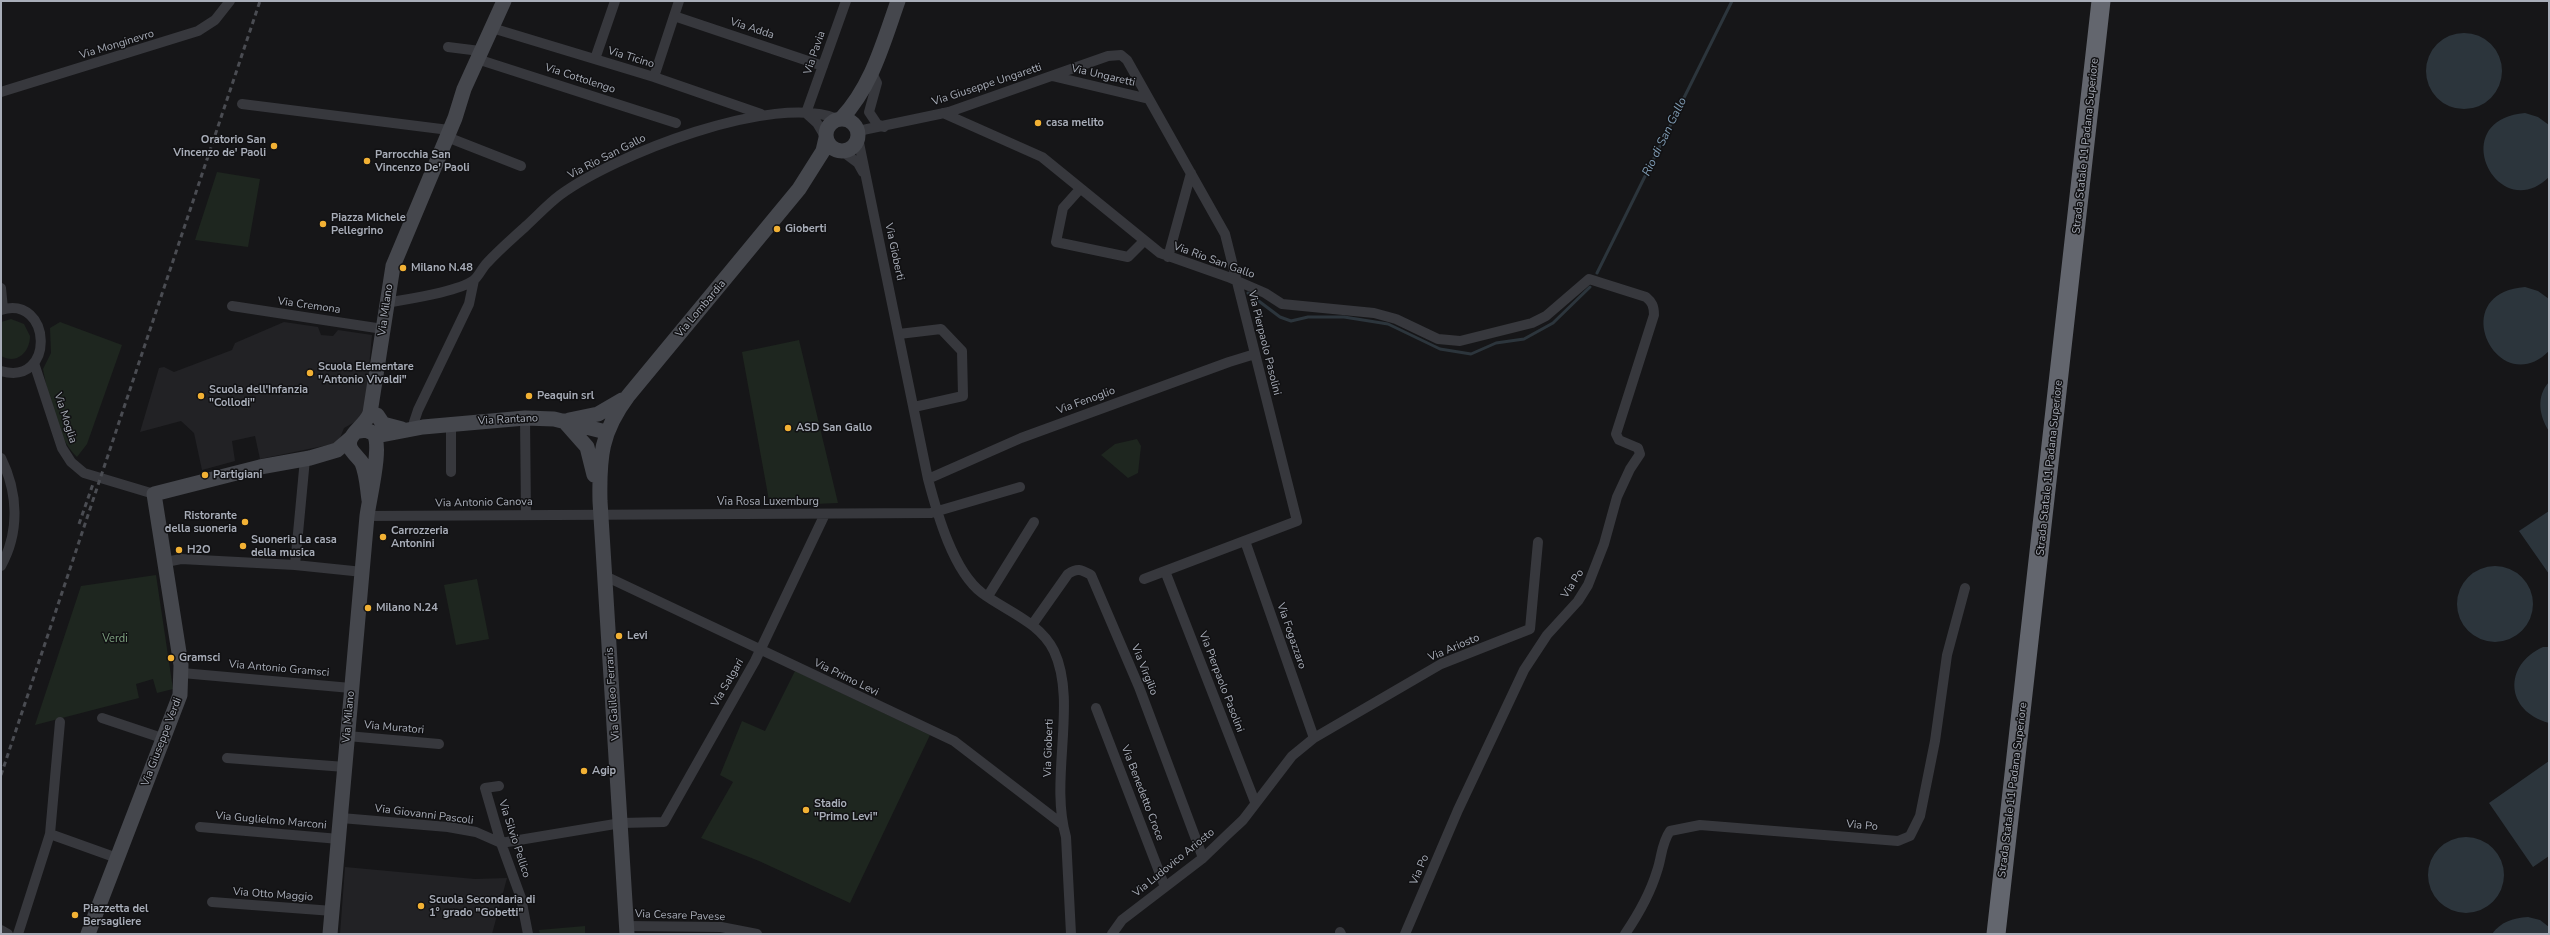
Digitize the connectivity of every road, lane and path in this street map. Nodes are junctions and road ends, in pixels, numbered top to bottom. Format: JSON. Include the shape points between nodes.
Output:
{"nodes":[{"id":1,"x":229,"y":1,"type":"edge"},
{"id":2,"x":504,"y":1,"type":"edge"},
{"id":3,"x":615,"y":1,"type":"edge"},
{"id":4,"x":679,"y":1,"type":"edge"},
{"id":5,"x":846,"y":1,"type":"edge"},
{"id":6,"x":898,"y":1,"type":"edge"},
{"id":7,"x":2101,"y":1,"type":"edge"},
{"id":8,"x":2112,"y":1,"type":"edge"},
{"id":9,"x":674,"y":16,"type":"junction"},
{"id":10,"x":492,"y":28,"type":"junction"},
{"id":11,"x":448,"y":47,"type":"dead end"},
{"id":12,"x":479,"y":55,"type":"junction"},
{"id":13,"x":1121,"y":55,"type":"joint"},
{"id":14,"x":595,"y":59,"type":"junction"},
{"id":15,"x":823,"y":66,"type":"junction"},
{"id":16,"x":1052,"y":76,"type":"junction"},
{"id":17,"x":654,"y":77,"type":"junction"},
{"id":18,"x":869,"y":79,"type":"junction"},
{"id":19,"x":1,"y":92,"type":"edge"},
{"id":20,"x":1149,"y":99,"type":"junction"},
{"id":21,"x":242,"y":104,"type":"dead end"},
{"id":22,"x":806,"y":113,"type":"junction"},
{"id":23,"x":943,"y":113,"type":"junction"},
{"id":24,"x":761,"y":114,"type":"junction"},
{"id":25,"x":840,"y":119,"type":"junction"},
{"id":26,"x":676,"y":123,"type":"dead end"},
{"id":27,"x":884,"y":127,"type":"junction"},
{"id":28,"x":857,"y":132,"type":"junction"},
{"id":29,"x":448,"y":133,"type":"junction"},
{"id":30,"x":826,"y":138,"type":"junction"},
{"id":31,"x":842,"y":151,"type":"junction"},
{"id":32,"x":520,"y":166,"type":"dead end"},
{"id":33,"x":1191,"y":173,"type":"junction"},
{"id":34,"x":865,"y":176,"type":"junction"},
{"id":35,"x":800,"y":189,"type":"junction"},
{"id":36,"x":1080,"y":189,"type":"junction"},
{"id":37,"x":1144,"y":241,"type":"junction"},
{"id":38,"x":1168,"y":257,"type":"junction"},
{"id":39,"x":1589,"y":279,"type":"joint"},
{"id":40,"x":474,"y":280,"type":"junction"},
{"id":41,"x":1237,"y":282,"type":"junction"},
{"id":42,"x":1,"y":288,"type":"edge"},
{"id":43,"x":386,"y":303,"type":"junction"},
{"id":44,"x":232,"y":306,"type":"dead end"},
{"id":45,"x":2,"y":310,"type":"edge"},
{"id":46,"x":383,"y":329,"type":"junction"},
{"id":47,"x":899,"y":334,"type":"junction"},
{"id":48,"x":1255,"y":354,"type":"junction"},
{"id":49,"x":34,"y":363,"type":"junction"},
{"id":50,"x":1,"y":372,"type":"edge"},
{"id":51,"x":377,"y":381,"type":"junction"},
{"id":52,"x":628,"y":396,"type":"junction"},
{"id":53,"x":914,"y":407,"type":"junction"},
{"id":54,"x":376,"y":414,"type":"junction"},
{"id":55,"x":525,"y":418,"type":"junction"},
{"id":56,"x":564,"y":421,"type":"junction"},
{"id":57,"x":452,"y":424,"type":"junction"},
{"id":58,"x":412,"y":429,"type":"junction"},
{"id":59,"x":606,"y":432,"type":"junction"},
{"id":60,"x":369,"y":440,"type":"junction"},
{"id":61,"x":356,"y":455,"type":"junction"},
{"id":62,"x":1,"y":458,"type":"edge"},
{"id":63,"x":308,"y":458,"type":"junction"},
{"id":64,"x":452,"y":472,"type":"dead end"},
{"id":65,"x":928,"y":480,"type":"junction"},
{"id":66,"x":1020,"y":487,"type":"dead end"},
{"id":67,"x":154,"y":494,"type":"junction"},
{"id":68,"x":369,"y":500,"type":"junction"},
{"id":69,"x":600,"y":507,"type":"junction"},
{"id":70,"x":937,"y":512,"type":"junction"},
{"id":71,"x":526,"y":514,"type":"junction"},
{"id":72,"x":825,"y":514,"type":"junction"},
{"id":73,"x":367,"y":516,"type":"junction"},
{"id":74,"x":1034,"y":522,"type":"dead end"},
{"id":75,"x":1245,"y":541,"type":"junction"},
{"id":76,"x":1538,"y":542,"type":"dead end"},
{"id":77,"x":166,"y":562,"type":"junction"},
{"id":78,"x":296,"y":565,"type":"junction"},
{"id":79,"x":1,"y":566,"type":"edge"},
{"id":80,"x":1165,"y":571,"type":"junction"},
{"id":81,"x":363,"y":572,"type":"junction"},
{"id":82,"x":605,"y":576,"type":"junction"},
{"id":83,"x":1144,"y":579,"type":"dead end"},
{"id":84,"x":1965,"y":588,"type":"dead end"},
{"id":85,"x":988,"y":596,"type":"junction"},
{"id":86,"x":1032,"y":626,"type":"junction"},
{"id":87,"x":760,"y":650,"type":"junction"},
{"id":88,"x":182,"y":673,"type":"junction"},
{"id":89,"x":351,"y":688,"type":"junction"},
{"id":90,"x":1096,"y":708,"type":"dead end"},
{"id":91,"x":102,"y":718,"type":"dead end"},
{"id":92,"x":60,"y":722,"type":"dead end"},
{"id":93,"x":347,"y":736,"type":"junction"},
{"id":94,"x":1314,"y":738,"type":"junction"},
{"id":95,"x":164,"y":739,"type":"junction"},
{"id":96,"x":439,"y":744,"type":"dead end"},
{"id":97,"x":227,"y":758,"type":"dead end"},
{"id":98,"x":345,"y":767,"type":"junction"},
{"id":99,"x":499,"y":786,"type":"dead end"},
{"id":100,"x":1254,"y":802,"type":"junction"},
{"id":101,"x":341,"y":818,"type":"junction"},
{"id":102,"x":621,"y":823,"type":"junction"},
{"id":103,"x":1062,"y":824,"type":"junction"},
{"id":104,"x":200,"y":827,"type":"dead end"},
{"id":105,"x":50,"y":834,"type":"junction"},
{"id":106,"x":339,"y":839,"type":"junction"},
{"id":107,"x":501,"y":843,"type":"junction"},
{"id":108,"x":117,"y":858,"type":"junction"},
{"id":109,"x":1203,"y":858,"type":"junction"},
{"id":110,"x":1165,"y":887,"type":"junction"},
{"id":111,"x":212,"y":902,"type":"dead end"},
{"id":112,"x":333,"y":911,"type":"junction"},
{"id":113,"x":1,"y":930,"type":"edge"},
{"id":114,"x":627,"y":930,"type":"edge"},
{"id":115,"x":8,"y":934,"type":"edge"},
{"id":116,"x":18,"y":934,"type":"edge"},
{"id":117,"x":88,"y":934,"type":"edge"},
{"id":118,"x":330,"y":934,"type":"edge"},
{"id":119,"x":528,"y":934,"type":"edge"},
{"id":120,"x":757,"y":934,"type":"edge"},
{"id":121,"x":1071,"y":934,"type":"edge"},
{"id":122,"x":1112,"y":934,"type":"edge"},
{"id":123,"x":1405,"y":934,"type":"edge"},
{"id":124,"x":1624,"y":934,"type":"edge"},
{"id":125,"x":1996,"y":934,"type":"edge"},
{"id":126,"x":2008,"y":934,"type":"edge"}],
"edges":[{"from":1,"to":19,"type":"street","name":"Via Monginevro","via":[[215,20],[198,32]]},
{"from":2,"to":10,"type":"street","name":"Via Milano"},
{"from":3,"to":14,"type":"street"},
{"from":4,"to":9,"type":"street"},
{"from":5,"to":15,"type":"street","name":"Via Pavia"},
{"from":6,"to":18,"type":"street"},
{"from":7,"to":125,"type":"highway","name":"Strada Statale 11 Padana Superiore"},
{"from":8,"to":126,"type":"highway","name":"Strada Statale 11 Padana Superiore"},
{"from":9,"to":15,"type":"street","name":"Via Adda"},
{"from":9,"to":17,"type":"street"},
{"from":10,"to":12,"type":"street","name":"Via Milano"},
{"from":10,"to":14,"type":"street","name":"Via Ticino"},
{"from":11,"to":12,"type":"street"},
{"from":12,"to":26,"type":"street","name":"Via Cottolengo"},
{"from":12,"to":29,"type":"street","name":"Via Milano"},
{"from":13,"to":16,"type":"street","name":"Via Giuseppe Ungaretti","via":[[1108,56]]},
{"from":13,"to":20,"type":"street","name":"Via Pierpaolo Pasolini","via":[[1127,60]]},
{"from":14,"to":17,"type":"street","name":"Via Ticino"},
{"from":15,"to":22,"type":"street","name":"Via Pavia"},
{"from":16,"to":20,"type":"street","name":"Via Ungaretti"},
{"from":16,"to":23,"type":"street","name":"Via Giuseppe Ungaretti"},
{"from":17,"to":24,"type":"street","name":"Via Ticino"},
{"from":18,"to":25,"type":"street"},
{"from":18,"to":27,"type":"street","via":[[877,83],[869,112],[877,124]]},
{"from":18,"to":28,"type":"street","via":[[867,93],[858,109]]},
{"from":20,"to":33,"type":"street","name":"Via Pierpaolo Pasolini"},
{"from":21,"to":29,"type":"street"},
{"from":22,"to":24,"type":"street","name":"Via Rio San Gallo"},
{"from":22,"to":25,"type":"street","name":"Via Rio San Gallo","via":[[816,112]]},
{"from":22,"to":30,"type":"street"},
{"from":23,"to":27,"type":"street","name":"Via Giuseppe Ungaretti"},
{"from":23,"to":36,"type":"street","name":"Via Rio San Gallo","via":[[1042,157]]},
{"from":24,"to":40,"type":"street","name":"Via Rio San Gallo","via":[[669,140],[633,154],[578,183],[558,196],[487,263]]},
{"from":25,"to":28,"type":"street","via":[[849,121]]},
{"from":25,"to":30,"type":"street","via":[[828,126]]},
{"from":27,"to":28,"type":"street","name":"Via Giuseppe Ungaretti"},
{"from":28,"to":31,"type":"street","via":[[852,148]]},
{"from":28,"to":34,"type":"street","name":"Via Gioberti"},
{"from":29,"to":32,"type":"street"},
{"from":29,"to":43,"type":"street","name":"Via Milano","via":[[399,250]]},
{"from":30,"to":31,"type":"street","via":[[831,147]]},
{"from":30,"to":35,"type":"street","name":"Via Lombardia","via":[[823,151]]},
{"from":31,"to":34,"type":"street","via":[[858,163]]},
{"from":31,"to":35,"type":"street","name":"Via Lombardia"},
{"from":33,"to":38,"type":"street"},
{"from":33,"to":41,"type":"street","name":"Via Pierpaolo Pasolini","via":[[1225,234]]},
{"from":34,"to":47,"type":"street","name":"Via Gioberti"},
{"from":35,"to":52,"type":"street","name":"Via Lombardia"},
{"from":36,"to":37,"type":"street","name":"Via Rio San Gallo"},
{"from":36,"to":37,"type":"street","via":[[1063,208],[1056,242],[1128,257]]},
{"from":37,"to":38,"type":"street","name":"Via Rio San Gallo"},
{"from":38,"to":41,"type":"street","name":"Via Rio San Gallo"},
{"from":39,"to":41,"type":"street","name":"Via Rio San Gallo","via":[[1546,316],[1532,323],[1447,342],[1396,319],[1374,313],[1282,304],[1265,293]]},
{"from":39,"to":123,"type":"street","name":"Via Po","via":[[1646,297],[1654,307],[1654,315],[1616,434],[1619,440],[1638,448],[1640,454],[1617,497],[1604,544],[1588,585],[1578,601],[1547,635],[1524,670],[1458,810]]},
{"from":40,"to":43,"type":"street","via":[[440,292]]},
{"from":40,"to":58,"type":"street","name":"Via Rio San Gallo","via":[[469,304],[418,410]]},
{"from":41,"to":48,"type":"street","name":"Via Pierpaolo Pasolini"},
{"from":42,"to":45,"type":"street"},
{"from":43,"to":46,"type":"street","name":"Via Milano"},
{"from":44,"to":46,"type":"street","name":"Via Cremona"},
{"from":45,"to":49,"type":"street","via":[[23,312],[38,325],[42,344]]},
{"from":46,"to":51,"type":"street","name":"Via Milano"},
{"from":47,"to":53,"type":"street","name":"Via Gioberti"},
{"from":47,"to":53,"type":"street","via":[[941,329],[962,350],[963,396]]},
{"from":48,"to":65,"type":"street","name":"Via Fenoglio","via":[[1035,433]]},
{"from":48,"to":75,"type":"street","name":"Via Pierpaolo Pasolini","via":[[1297,521]]},
{"from":49,"to":50,"type":"street","via":[[17,372]]},
{"from":49,"to":67,"type":"street","name":"Via Moglia","via":[[62,448],[71,462],[84,472]]},
{"from":51,"to":54,"type":"street","name":"Via Milano"},
{"from":51,"to":60,"type":"street","name":"Via Milano","via":[[369,416]]},
{"from":52,"to":56,"type":"street","name":"Via Rantano","via":[[598,414]]},
{"from":52,"to":59,"type":"street","name":"Via Lombardia"},
{"from":53,"to":65,"type":"street","name":"Via Gioberti"},
{"from":54,"to":58,"type":"street","via":[[383,424]]},
{"from":54,"to":60,"type":"street","name":"Via Milano"},
{"from":55,"to":56,"type":"street","name":"Via Rantano"},
{"from":55,"to":57,"type":"street","name":"Via Rantano"},
{"from":55,"to":71,"type":"street"},
{"from":56,"to":59,"type":"street","name":"Via Rantano"},
{"from":56,"to":69,"type":"street","via":[[587,448]]},
{"from":57,"to":58,"type":"street","name":"Via Rantano"},
{"from":57,"to":64,"type":"street"},
{"from":58,"to":60,"type":"street","name":"Via Rantano"},
{"from":59,"to":69,"type":"street","name":"Via Galileo Ferraris","via":[[600,459]]},
{"from":60,"to":61,"type":"street","via":[[366,458]]},
{"from":60,"to":61,"type":"street","name":"Via Milano","via":[[350,448]]},
{"from":60,"to":63,"type":"street"},
{"from":60,"to":68,"type":"street","name":"Via Milano","via":[[374,482]]},
{"from":61,"to":63,"type":"street","via":[[325,460]]},
{"from":61,"to":68,"type":"street","name":"Via Milano","via":[[365,470]]},
{"from":62,"to":79,"type":"street","via":[[12,488],[15,512],[13,536]]},
{"from":63,"to":67,"type":"street","via":[[256,468]]},
{"from":63,"to":78,"type":"street"},
{"from":65,"to":70,"type":"street","name":"Via Gioberti"},
{"from":66,"to":70,"type":"street"},
{"from":67,"to":77,"type":"street","name":"Via Giuseppe Verdi"},
{"from":68,"to":73,"type":"street","name":"Via Milano"},
{"from":69,"to":71,"type":"street","name":"Via Antonio Canova"},
{"from":69,"to":72,"type":"street","name":"Via Rosa Luxemburg","via":[[643,515]]},
{"from":69,"to":82,"type":"street","name":"Via Galileo Ferraris"},
{"from":70,"to":72,"type":"street","name":"Via Rosa Luxemburg"},
{"from":70,"to":85,"type":"street","name":"Via Gioberti","via":[[941,527],[967,577]]},
{"from":71,"to":73,"type":"street","name":"Via Antonio Canova"},
{"from":72,"to":87,"type":"street","name":"Via Salgari"},
{"from":73,"to":81,"type":"street","name":"Via Milano"},
{"from":74,"to":85,"type":"street"},
{"from":75,"to":80,"type":"street","name":"Via Pierpaolo Pasolini"},
{"from":75,"to":94,"type":"street","name":"Via Fogazzaro"},
{"from":76,"to":94,"type":"street","name":"Via Ariosto","via":[[1530,629],[1442,664]]},
{"from":77,"to":78,"type":"street","via":[[181,559]]},
{"from":77,"to":88,"type":"street","name":"Via Giuseppe Verdi"},
{"from":78,"to":81,"type":"street"},
{"from":80,"to":83,"type":"street","name":"Via Pierpaolo Pasolini"},
{"from":80,"to":100,"type":"street","name":"Via Pierpaolo Pasolini"},
{"from":81,"to":89,"type":"street","name":"Via Milano"},
{"from":82,"to":87,"type":"street","name":"Via Primo Levi"},
{"from":82,"to":102,"type":"street","name":"Via Galileo Ferraris"},
{"from":84,"to":124,"type":"street","name":"Via Po","via":[[1947,656],[1935,741],[1920,816],[1910,836],[1898,841],[1700,825],[1670,831],[1663,840],[1658,871],[1648,895]]},
{"from":85,"to":86,"type":"street","name":"Via Gioberti"},
{"from":86,"to":103,"type":"street","name":"Via Gioberti","via":[[1043,634],[1054,651],[1062,679]]},
{"from":86,"to":109,"type":"street","name":"Via Virgilio","via":[[1068,574],[1082,569],[1091,575],[1138,687]]},
{"from":87,"to":102,"type":"street","name":"Via Salgari","via":[[664,822]]},
{"from":87,"to":103,"type":"street","name":"Via Primo Levi","via":[[954,741]]},
{"from":88,"to":89,"type":"street","name":"Via Antonio Gramsci"},
{"from":88,"to":95,"type":"street","name":"Via Giuseppe Verdi","via":[[180,695]]},
{"from":89,"to":93,"type":"street","name":"Via Milano"},
{"from":90,"to":110,"type":"street","name":"Via Benedetto Croce"},
{"from":91,"to":95,"type":"street"},
{"from":92,"to":105,"type":"street"},
{"from":93,"to":96,"type":"street","name":"Via Muratori"},
{"from":93,"to":98,"type":"street","name":"Via Milano"},
{"from":94,"to":100,"type":"street","name":"Via Ludovico Ariosto","via":[[1292,756]]},
{"from":95,"to":108,"type":"street","name":"Via Giuseppe Verdi"},
{"from":97,"to":98,"type":"street"},
{"from":98,"to":101,"type":"street","name":"Via Milano"},
{"from":99,"to":107,"type":"street","name":"Via Silvio Pellico","via":[[485,788]]},
{"from":100,"to":109,"type":"street","name":"Via Ludovico Ariosto","via":[[1242,820]]},
{"from":101,"to":106,"type":"street","name":"Via Milano"},
{"from":101,"to":107,"type":"street","name":"Via Giovanni Pascoli","via":[[448,827],[476,832]]},
{"from":102,"to":107,"type":"street"},
{"from":102,"to":114,"type":"street","name":"Via Galileo Ferraris"},
{"from":103,"to":121,"type":"street","name":"Via Gioberti","via":[[1066,837]]},
{"from":104,"to":106,"type":"street","name":"Via Guglielmo Marconi"},
{"from":105,"to":108,"type":"street"},
{"from":105,"to":116,"type":"street"},
{"from":106,"to":112,"type":"street","name":"Via Milano"},
{"from":107,"to":119,"type":"street","name":"Via Silvio Pellico","via":[[522,898]]},
{"from":108,"to":117,"type":"street","name":"Via Giuseppe Verdi"},
{"from":109,"to":110,"type":"street","name":"Via Ludovico Ariosto"},
{"from":110,"to":122,"type":"street","name":"Via Ludovico Ariosto","via":[[1122,920]]},
{"from":111,"to":112,"type":"street","name":"Via Otto Maggio"},
{"from":112,"to":118,"type":"street","name":"Via Milano"},
{"from":113,"to":115,"type":"street"},
{"from":114,"to":120,"type":"street","name":"Via Cesare Pavese","via":[[722,927]]}]}
